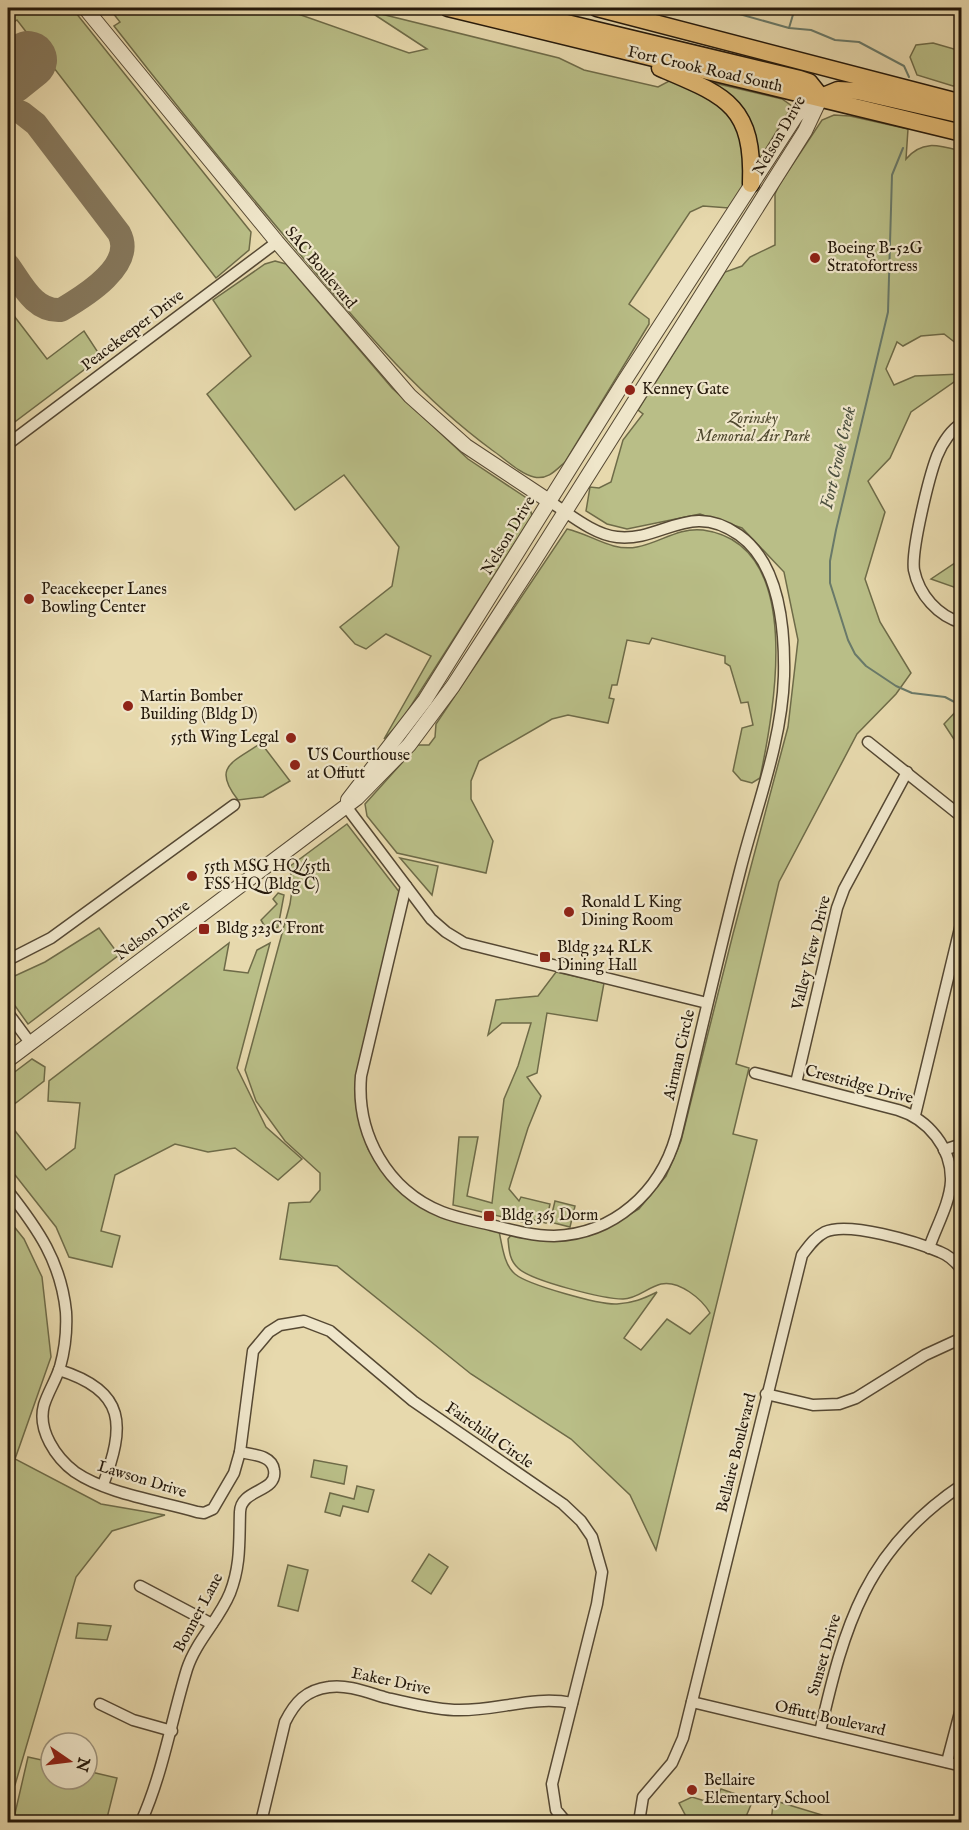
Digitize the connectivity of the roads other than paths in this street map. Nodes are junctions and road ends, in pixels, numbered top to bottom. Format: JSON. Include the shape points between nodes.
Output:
{"nodes":[{"id":1,"x":85,"y":8,"type":"edge"},
{"id":2,"x":448,"y":8,"type":"edge"},
{"id":3,"x":504,"y":8,"type":"edge"},
{"id":4,"x":597,"y":8,"type":"edge"},
{"id":5,"x":612,"y":48,"type":"junction"},
{"id":6,"x":821,"y":97,"type":"junction"},
{"id":7,"x":962,"y":103,"type":"edge"},
{"id":8,"x":962,"y":115,"type":"edge"},
{"id":9,"x":962,"y":133,"type":"edge"},
{"id":10,"x":751,"y":184,"type":"junction"},
{"id":11,"x":277,"y":242,"type":"junction"},
{"id":12,"x":962,"y":423,"type":"edge"},
{"id":13,"x":8,"y":444,"type":"edge"},
{"id":14,"x":549,"y":501,"type":"junction"},
{"id":15,"x":566,"y":512,"type":"junction"},
{"id":16,"x":962,"y":623,"type":"edge"},
{"id":17,"x":868,"y":742,"type":"dead end"},
{"id":18,"x":907,"y":772,"type":"junction"},
{"id":19,"x":234,"y":805,"type":"dead end"},
{"id":20,"x":345,"y":805,"type":"junction"},
{"id":21,"x":962,"y":816,"type":"edge"},
{"id":22,"x":406,"y":886,"type":"junction"},
{"id":23,"x":962,"y":920,"type":"edge"},
{"id":24,"x":8,"y":960,"type":"edge"},
{"id":25,"x":707,"y":1003,"type":"junction"},
{"id":26,"x":8,"y":1014,"type":"edge"},
{"id":27,"x":31,"y":1044,"type":"junction"},
{"id":28,"x":8,"y":1060,"type":"edge"},
{"id":29,"x":755,"y":1073,"type":"dead end"},
{"id":30,"x":796,"y":1083,"type":"junction"},
{"id":31,"x":915,"y":1115,"type":"junction"},
{"id":32,"x":962,"y":1144,"type":"edge"},
{"id":33,"x":944,"y":1150,"type":"junction"},
{"id":34,"x":8,"y":1191,"type":"edge"},
{"id":35,"x":929,"y":1248,"type":"junction"},
{"id":36,"x":962,"y":1270,"type":"edge"},
{"id":37,"x":962,"y":1338,"type":"edge"},
{"id":38,"x":58,"y":1370,"type":"junction"},
{"id":39,"x":766,"y":1394,"type":"junction"},
{"id":40,"x":240,"y":1452,"type":"junction"},
{"id":41,"x":103,"y":1485,"type":"junction"},
{"id":42,"x":962,"y":1485,"type":"edge"},
{"id":43,"x":140,"y":1586,"type":"dead end"},
{"id":44,"x":212,"y":1624,"type":"junction"},
{"id":45,"x":692,"y":1702,"type":"junction"},
{"id":46,"x":572,"y":1703,"type":"junction"},
{"id":47,"x":100,"y":1704,"type":"dead end"},
{"id":48,"x":962,"y":1705,"type":"edge"},
{"id":49,"x":172,"y":1731,"type":"junction"},
{"id":50,"x":820,"y":1732,"type":"junction"},
{"id":51,"x":947,"y":1762,"type":"junction"},
{"id":52,"x":962,"y":1766,"type":"edge"},
{"id":53,"x":141,"y":1822,"type":"edge"},
{"id":54,"x":261,"y":1822,"type":"edge"},
{"id":55,"x":566,"y":1822,"type":"edge"},
{"id":56,"x":639,"y":1822,"type":"edge"}],
"edges":[{"from":1,"to":11,"type":"street","name":"SAC Boulevard"},
{"from":2,"to":5,"type":"main road","name":"Fort Crook Road South"},
{"from":3,"to":6,"type":"main road","via":[[800,79],[809,82]]},
{"from":4,"to":7,"type":"main road","name":"Fort Crook Road South"},
{"from":5,"to":6,"type":"main road","name":"Fort Crook Road South"},
{"from":5,"to":10,"type":"main road","via":[[693,82],[728,102],[748,133]]},
{"from":6,"to":8,"type":"main road","via":[[838,90],[857,91]]},
{"from":6,"to":9,"type":"main road","name":"Fort Crook Road South"},
{"from":6,"to":10,"type":"street","name":"Nelson Drive","via":[[796,116]]},
{"from":6,"to":15,"type":"street","name":"Nelson Drive","via":[[805,131]]},
{"from":10,"to":14,"type":"street","name":"Nelson Drive"},
{"from":11,"to":13,"type":"street","name":"Peacekeeper Drive"},
{"from":11,"to":14,"type":"street","name":"SAC Boulevard","via":[[387,372],[427,413],[466,446]]},
{"from":12,"to":16,"type":"street","via":[[945,441],[937,457],[914,570],[935,609]]},
{"from":14,"to":15,"type":"street","name":"SAC Boulevard"},
{"from":14,"to":20,"type":"street","name":"Nelson Drive","via":[[419,709]]},
{"from":15,"to":20,"type":"street","name":"Nelson Drive","via":[[425,725],[372,785]]},
{"from":15,"to":25,"type":"street","name":"SAC Boulevard","via":[[616,537],[643,535],[685,522],[728,528],[756,549],[770,575],[783,655],[780,713]]},
{"from":17,"to":18,"type":"street"},
{"from":18,"to":21,"type":"street"},
{"from":18,"to":30,"type":"street","name":"Valley View Drive","via":[[837,908]]},
{"from":19,"to":24,"type":"street","via":[[51,938]]},
{"from":20,"to":22,"type":"street"},
{"from":20,"to":27,"type":"street","name":"Nelson Drive"},
{"from":22,"to":25,"type":"street","name":"Airman Circle","via":[[437,925],[464,943]]},
{"from":22,"to":25,"type":"street","name":"Airman Circle","via":[[361,1076],[360,1100],[365,1129],[384,1166],[402,1187],[440,1211],[506,1229],[552,1236],[588,1230],[626,1211],[651,1186],[669,1159]]},
{"from":23,"to":31,"type":"street"},
{"from":26,"to":27,"type":"street"},
{"from":27,"to":28,"type":"street","name":"Nelson Drive"},
{"from":29,"to":30,"type":"street","name":"Crestridge Drive"},
{"from":30,"to":31,"type":"street","name":"Crestridge Drive"},
{"from":31,"to":33,"type":"street","name":"Crestridge Drive","via":[[933,1132]]},
{"from":32,"to":33,"type":"street"},
{"from":33,"to":35,"type":"street","name":"Crestridge Drive","via":[[951,1180]]},
{"from":34,"to":38,"type":"street","via":[[40,1233],[58,1270],[66,1328]]},
{"from":35,"to":36,"type":"street","name":"Bellaire Boulevard","via":[[942,1253]]},
{"from":35,"to":39,"type":"street","name":"Bellaire Boulevard","via":[[839,1228],[812,1242],[802,1255]]},
{"from":37,"to":39,"type":"street","via":[[839,1404],[813,1405]]},
{"from":38,"to":41,"type":"street","name":"Lawson Drive","via":[[43,1407],[51,1444],[63,1462]]},
{"from":38,"to":41,"type":"street","via":[[93,1384],[113,1408],[118,1437]]},
{"from":39,"to":45,"type":"street","name":"Bellaire Boulevard"},
{"from":40,"to":41,"type":"street","name":"Lawson Drive","via":[[221,1498],[204,1513]]},
{"from":40,"to":44,"type":"street","name":"Bonner Lane","via":[[264,1457],[275,1472],[264,1489],[253,1491],[244,1499],[240,1509],[237,1572]]},
{"from":40,"to":46,"type":"street","name":"Fairchild Circle","via":[[253,1351],[280,1325],[304,1321],[330,1331],[413,1401],[563,1504],[592,1537],[602,1572]]},
{"from":42,"to":50,"type":"street","name":"Sunset Drive","via":[[911,1525],[862,1593],[844,1636]]},
{"from":43,"to":44,"type":"street"},
{"from":44,"to":49,"type":"street","name":"Bonner Lane","via":[[188,1668]]},
{"from":45,"to":50,"type":"street","name":"Offutt Boulevard"},
{"from":45,"to":56,"type":"street","name":"Bellaire Boulevard","via":[[678,1753],[644,1797]]},
{"from":46,"to":54,"type":"street","name":"Eaker Drive","via":[[535,1700],[454,1710],[339,1686],[307,1693],[291,1708],[285,1722]]},
{"from":46,"to":55,"type":"street","name":"Fairchild Circle","via":[[554,1770],[552,1799]]},
{"from":47,"to":49,"type":"street","via":[[134,1720]]},
{"from":48,"to":51,"type":"street"},
{"from":49,"to":53,"type":"street","name":"Bonner Lane"},
{"from":50,"to":51,"type":"street","name":"Offutt Boulevard"},
{"from":51,"to":52,"type":"street","name":"Offutt Boulevard"}]}
